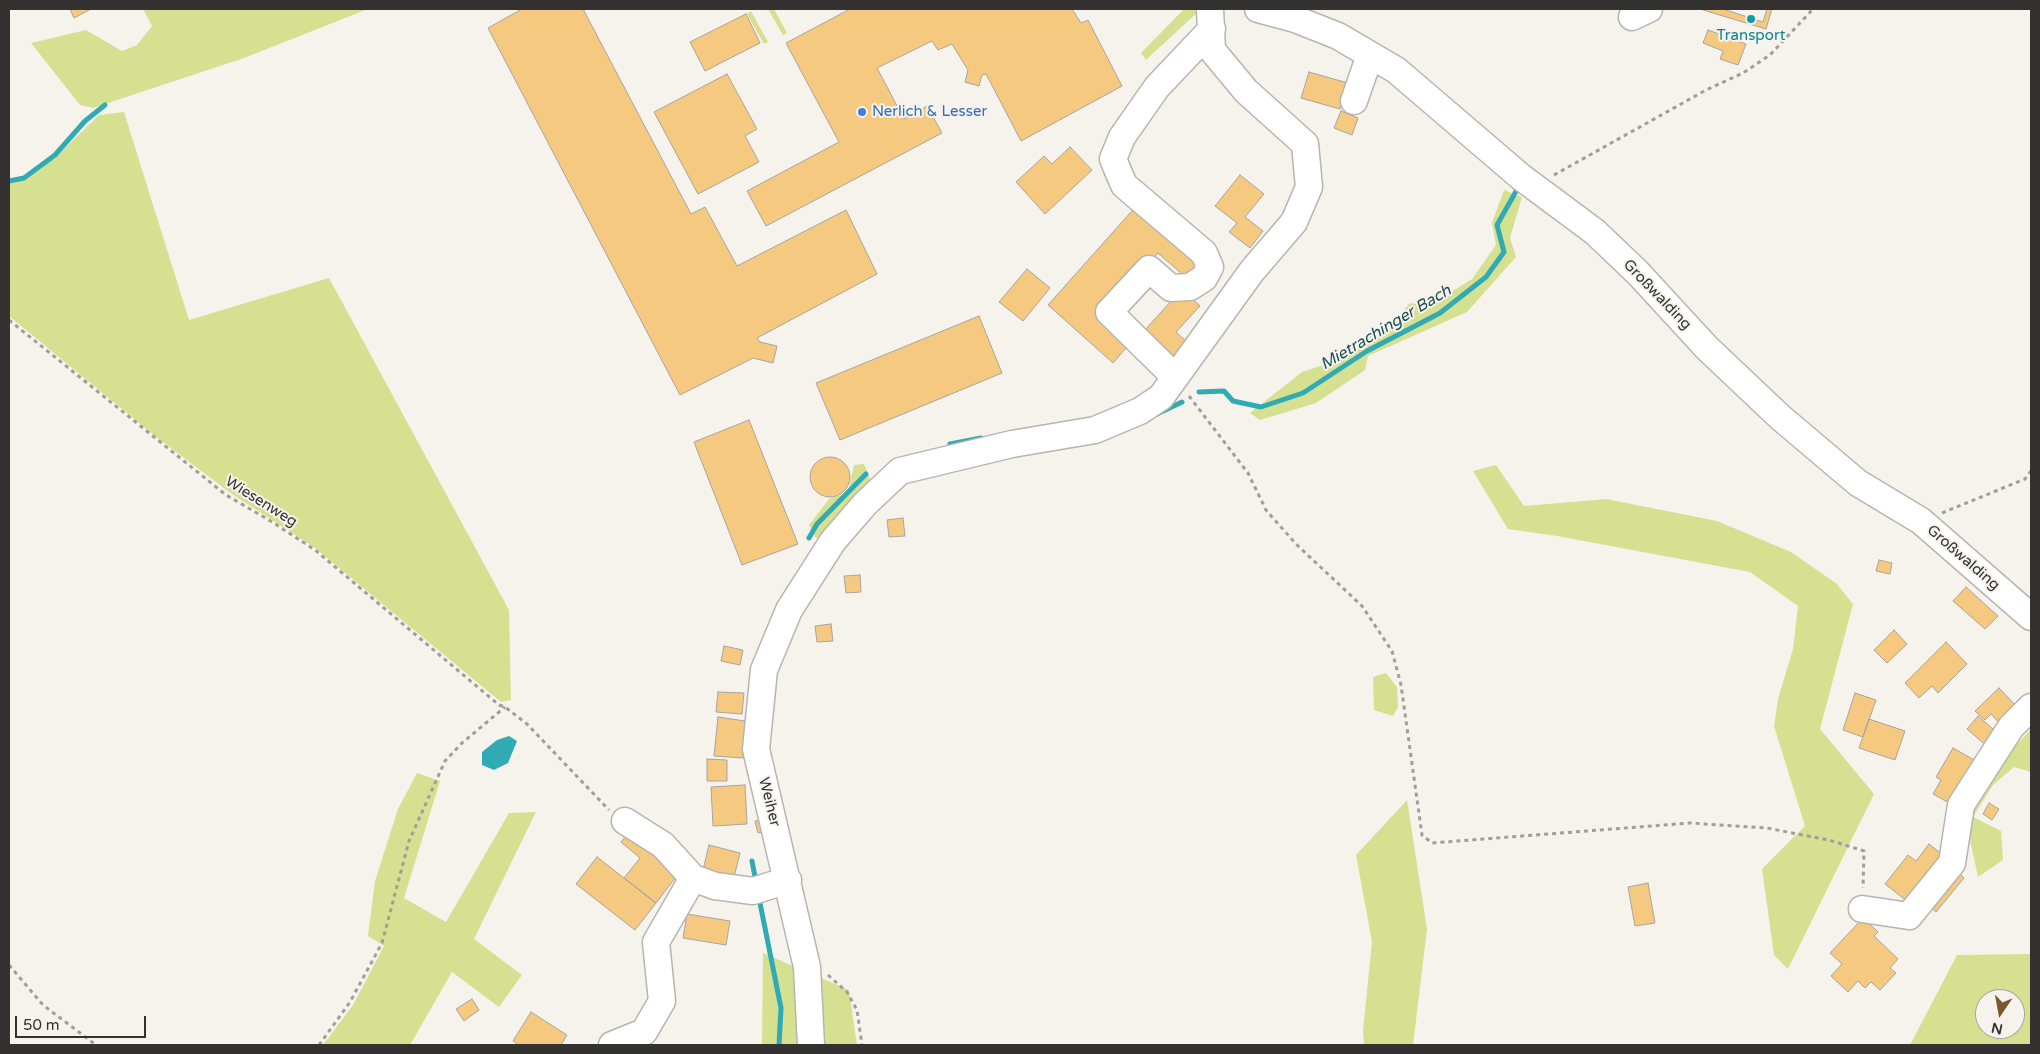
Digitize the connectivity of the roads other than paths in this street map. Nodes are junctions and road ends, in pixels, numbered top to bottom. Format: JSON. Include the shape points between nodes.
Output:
{"nodes":[{"id":1,"x":1258,"y":9,"type":"edge"},
{"id":2,"x":1211,"y":14,"type":"edge"},
{"id":3,"x":1370,"y":55,"type":"junction"},
{"id":4,"x":1354,"y":101,"type":"dead end"},
{"id":5,"x":1174,"y":377,"type":"junction"},
{"id":6,"x":2031,"y":617,"type":"edge"},
{"id":7,"x":2031,"y":708,"type":"edge"},
{"id":8,"x":625,"y":821,"type":"road end"},
{"id":9,"x":693,"y":878,"type":"junction"},
{"id":10,"x":770,"y":886,"type":"junction"},
{"id":11,"x":1862,"y":909,"type":"road end"},
{"id":12,"x":612,"y":1045,"type":"edge"},
{"id":13,"x":811,"y":1045,"type":"edge"}],
"edges":[{"from":1,"to":3,"type":"street","name":"Großwalding","via":[[1338,36]]},
{"from":2,"to":5,"type":"street","name":"Weiher","via":[[1212,50],[1246,91],[1305,144],[1309,187],[1294,222],[1252,271]]},
{"from":2,"to":5,"type":"street","via":[[1122,137],[1113,159],[1124,185],[1204,253],[1210,267],[1204,278],[1190,287],[1171,288],[1149,269],[1109,312]]},
{"from":3,"to":4,"type":"street"},
{"from":3,"to":6,"type":"street","name":"Großwalding","via":[[1396,70],[1534,186],[1595,232],[1707,348],[1780,417],[1858,483],[1921,521]]},
{"from":5,"to":10,"type":"street","name":"Weiher","via":[[1161,396],[1140,411],[1095,430],[1012,444],[900,471],[833,541],[789,610],[764,670],[756,749]]},
{"from":7,"to":11,"type":"street","via":[[2011,727],[1961,805],[1952,863],[1908,916]]},
{"from":8,"to":9,"type":"street","via":[[663,845]]},
{"from":9,"to":10,"type":"street","via":[[715,886]]},
{"from":9,"to":12,"type":"street","via":[[656,942],[662,1001],[644,1032]]},
{"from":10,"to":13,"type":"street","name":"Weiher","via":[[808,967]]}]}
